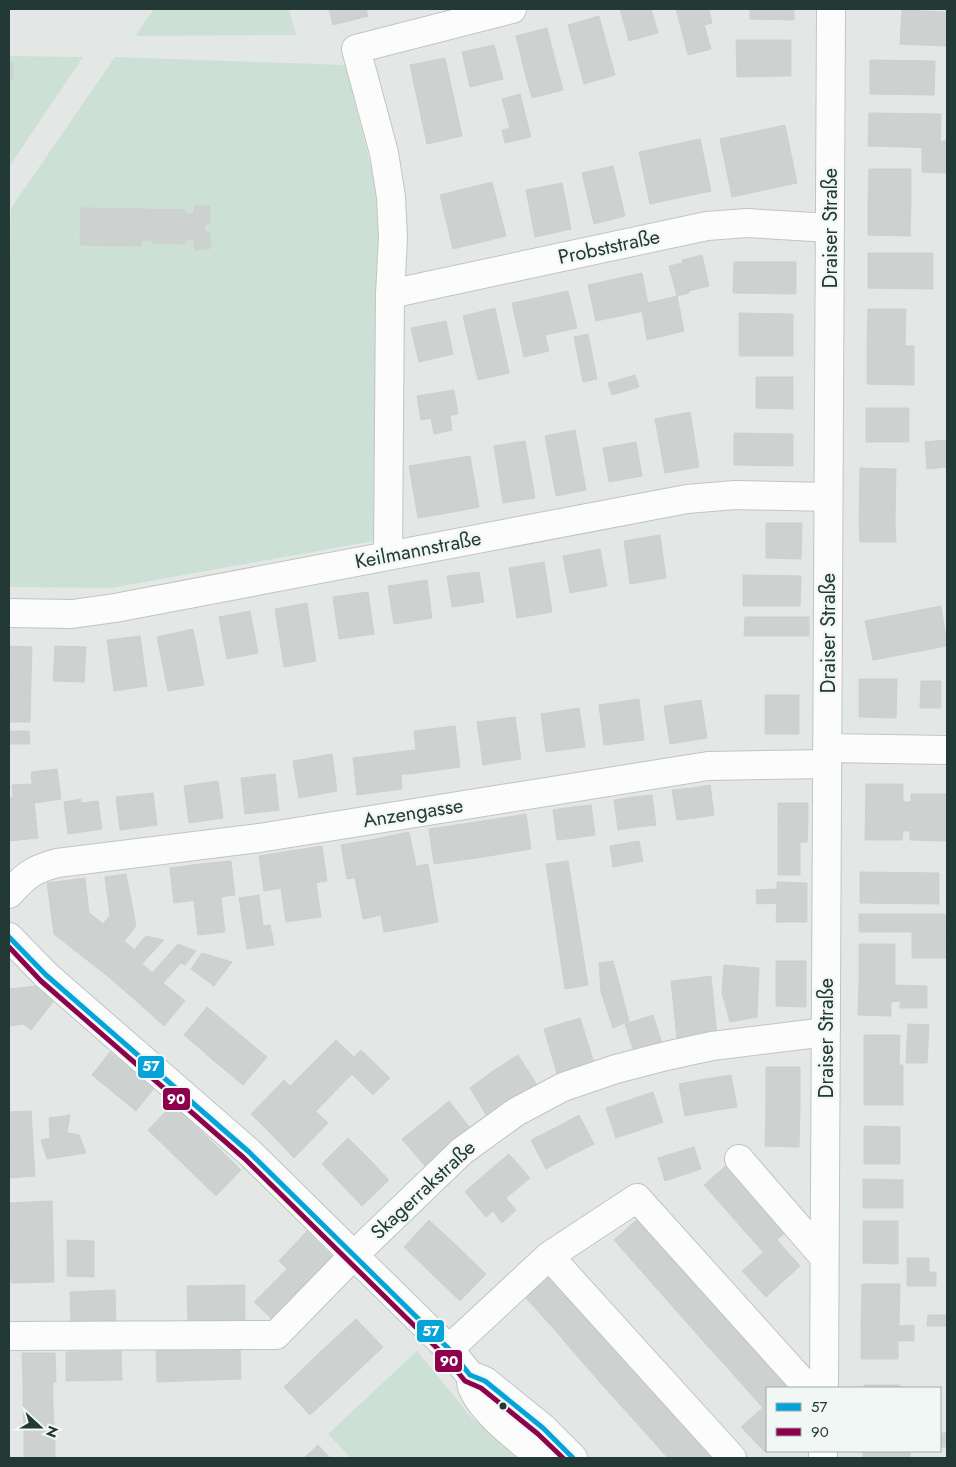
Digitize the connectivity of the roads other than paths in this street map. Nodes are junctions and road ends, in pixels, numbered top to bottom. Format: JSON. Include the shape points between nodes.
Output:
{"nodes":[{"id":1,"x":512,"y":9,"type":"edge"},
{"id":2,"x":831,"y":9,"type":"edge"},
{"id":3,"x":830,"y":228,"type":"junction"},
{"id":4,"x":390,"y":294,"type":"junction"},
{"id":5,"x":828,"y":497,"type":"junction"},
{"id":6,"x":388,"y":556,"type":"junction"},
{"id":7,"x":9,"y":613,"type":"edge"},
{"id":8,"x":947,"y":750,"type":"edge"},
{"id":9,"x":827,"y":756,"type":"junction"},
{"id":10,"x":9,"y":894,"type":"edge"},
{"id":11,"x":9,"y":937,"type":"edge"},
{"id":12,"x":826,"y":1032,"type":"junction"},
{"id":13,"x":739,"y":1159,"type":"dead end"},
{"id":14,"x":354,"y":1256,"type":"junction"},
{"id":15,"x":549,"y":1256,"type":"junction"},
{"id":16,"x":824,"y":1257,"type":"junction"},
{"id":17,"x":9,"y":1336,"type":"edge"},
{"id":18,"x":449,"y":1349,"type":"junction"},
{"id":19,"x":470,"y":1375,"type":"junction"},
{"id":20,"x":807,"y":1387,"type":"edge"},
{"id":21,"x":824,"y":1387,"type":"edge"},
{"id":22,"x":541,"y":1458,"type":"edge"},
{"id":23,"x":573,"y":1458,"type":"edge"},
{"id":24,"x":732,"y":1458,"type":"edge"}],
"edges":[{"from":1,"to":4,"type":"street","via":[[356,49],[384,153],[391,197]]},
{"from":2,"to":3,"type":"street","name":"Draiser Straße"},
{"from":3,"to":4,"type":"street","name":"Probststraße","via":[[747,223],[707,226]]},
{"from":3,"to":5,"type":"street","name":"Draiser Straße"},
{"from":4,"to":6,"type":"street"},
{"from":5,"to":6,"type":"street","name":"Keilmannstraße","via":[[735,495],[687,499]]},
{"from":5,"to":9,"type":"street","name":"Draiser Straße"},
{"from":6,"to":7,"type":"street","name":"Keilmannstraße","via":[[115,608],[72,614]]},
{"from":8,"to":9,"type":"street","name":"Anzengasse"},
{"from":9,"to":10,"type":"street","name":"Anzengasse","via":[[708,766],[259,838],[57,863],[24,877]]},
{"from":9,"to":12,"type":"street","name":"Draiser Straße"},
{"from":11,"to":14,"type":"street","via":[[46,976],[249,1152]]},
{"from":12,"to":14,"type":"street","name":"Skagerrakstraße","via":[[712,1046],[616,1069],[563,1087],[516,1112],[462,1151]]},
{"from":12,"to":16,"type":"street","name":"Draiser Straße"},
{"from":13,"to":16,"type":"street"},
{"from":14,"to":17,"type":"street","name":"Skagerrakstraße","via":[[276,1335]]},
{"from":14,"to":18,"type":"street"},
{"from":15,"to":18,"type":"street"},
{"from":15,"to":20,"type":"street","via":[[638,1198]]},
{"from":15,"to":24,"type":"street"},
{"from":16,"to":21,"type":"street","name":"Draiser Straße"},
{"from":18,"to":19,"type":"street"},
{"from":19,"to":22,"type":"street","via":[[472,1387],[484,1406]]},
{"from":19,"to":23,"type":"street","via":[[485,1381],[543,1428]]}]}
